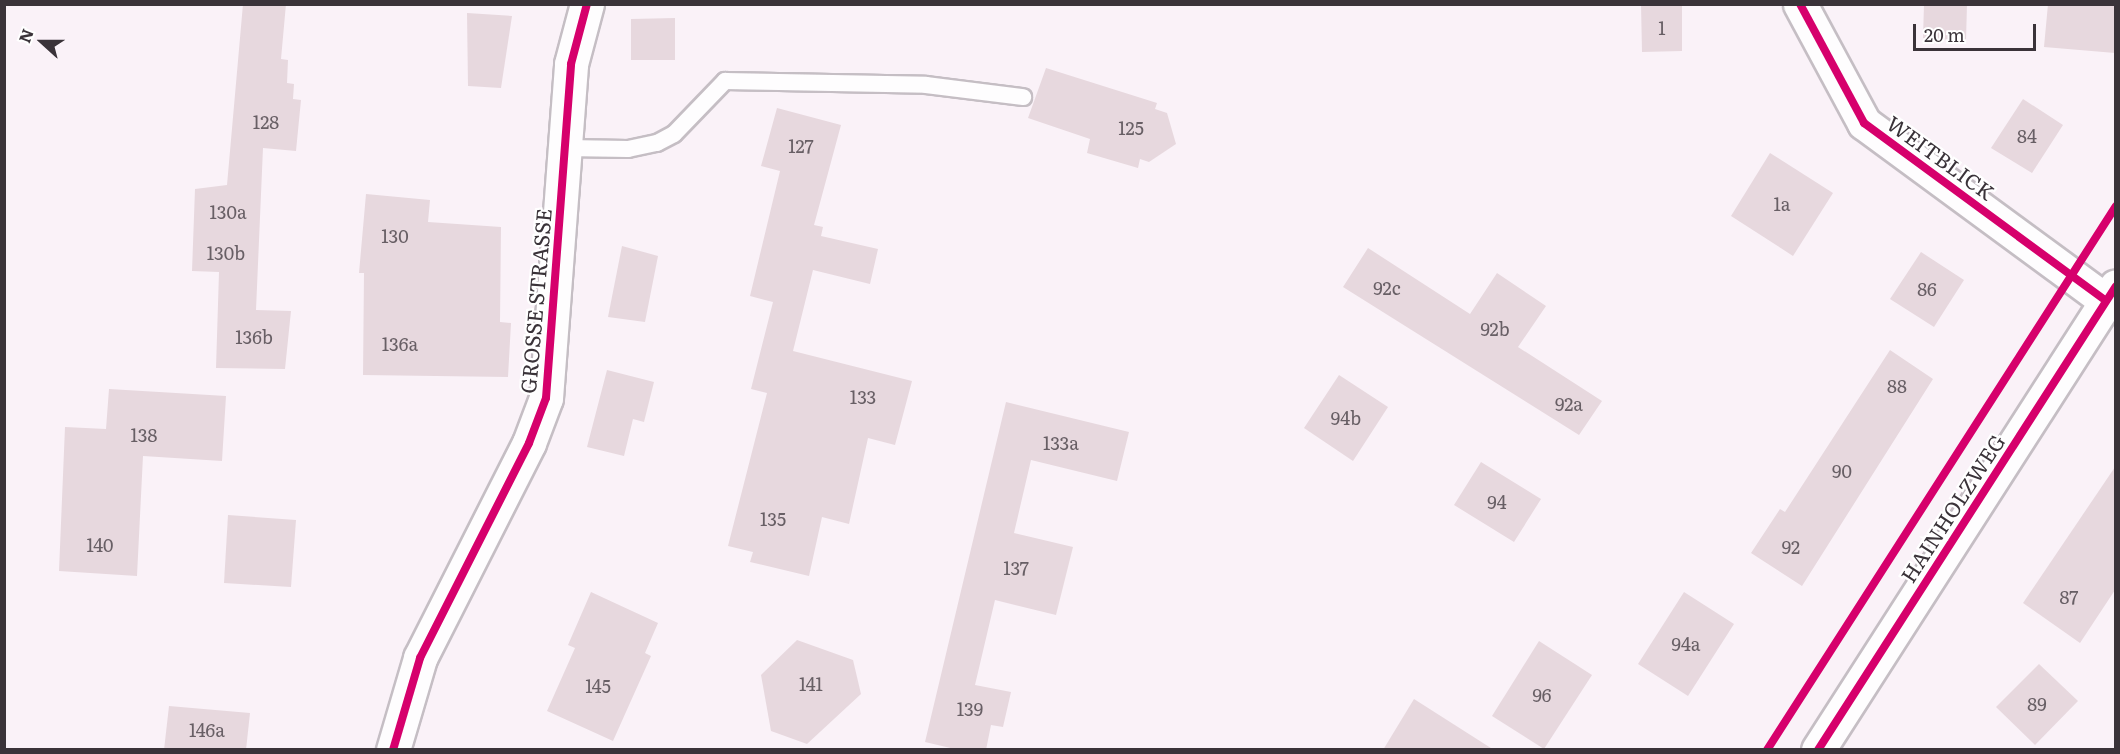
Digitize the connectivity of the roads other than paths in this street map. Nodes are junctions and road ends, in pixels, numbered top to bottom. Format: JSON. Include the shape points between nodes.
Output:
{"nodes":[{"id":1,"x":587,"y":4,"type":"edge"},
{"id":2,"x":1800,"y":4,"type":"edge"},
{"id":3,"x":1023,"y":97,"type":"dead end"},
{"id":4,"x":566,"y":148,"type":"junction"},
{"id":5,"x":2111,"y":293,"type":"edge"},
{"id":6,"x":393,"y":750,"type":"edge"},
{"id":7,"x":1818,"y":750,"type":"edge"}],
"edges":[{"from":1,"to":4,"type":"street","name":"GROSSE STRASSE","via":[[572,64]]},
{"from":2,"to":5,"type":"street","name":"WEITBLICK","via":[[1864,123]]},
{"from":3,"to":4,"type":"lane","via":[[926,85],[725,81],[674,134],[657,143],[628,149]]},
{"from":4,"to":6,"type":"street","name":"GROSSE STRASSE","via":[[546,398],[529,443],[420,658]]},
{"from":5,"to":7,"type":"street","name":"HAINHOLZWEG"}]}
